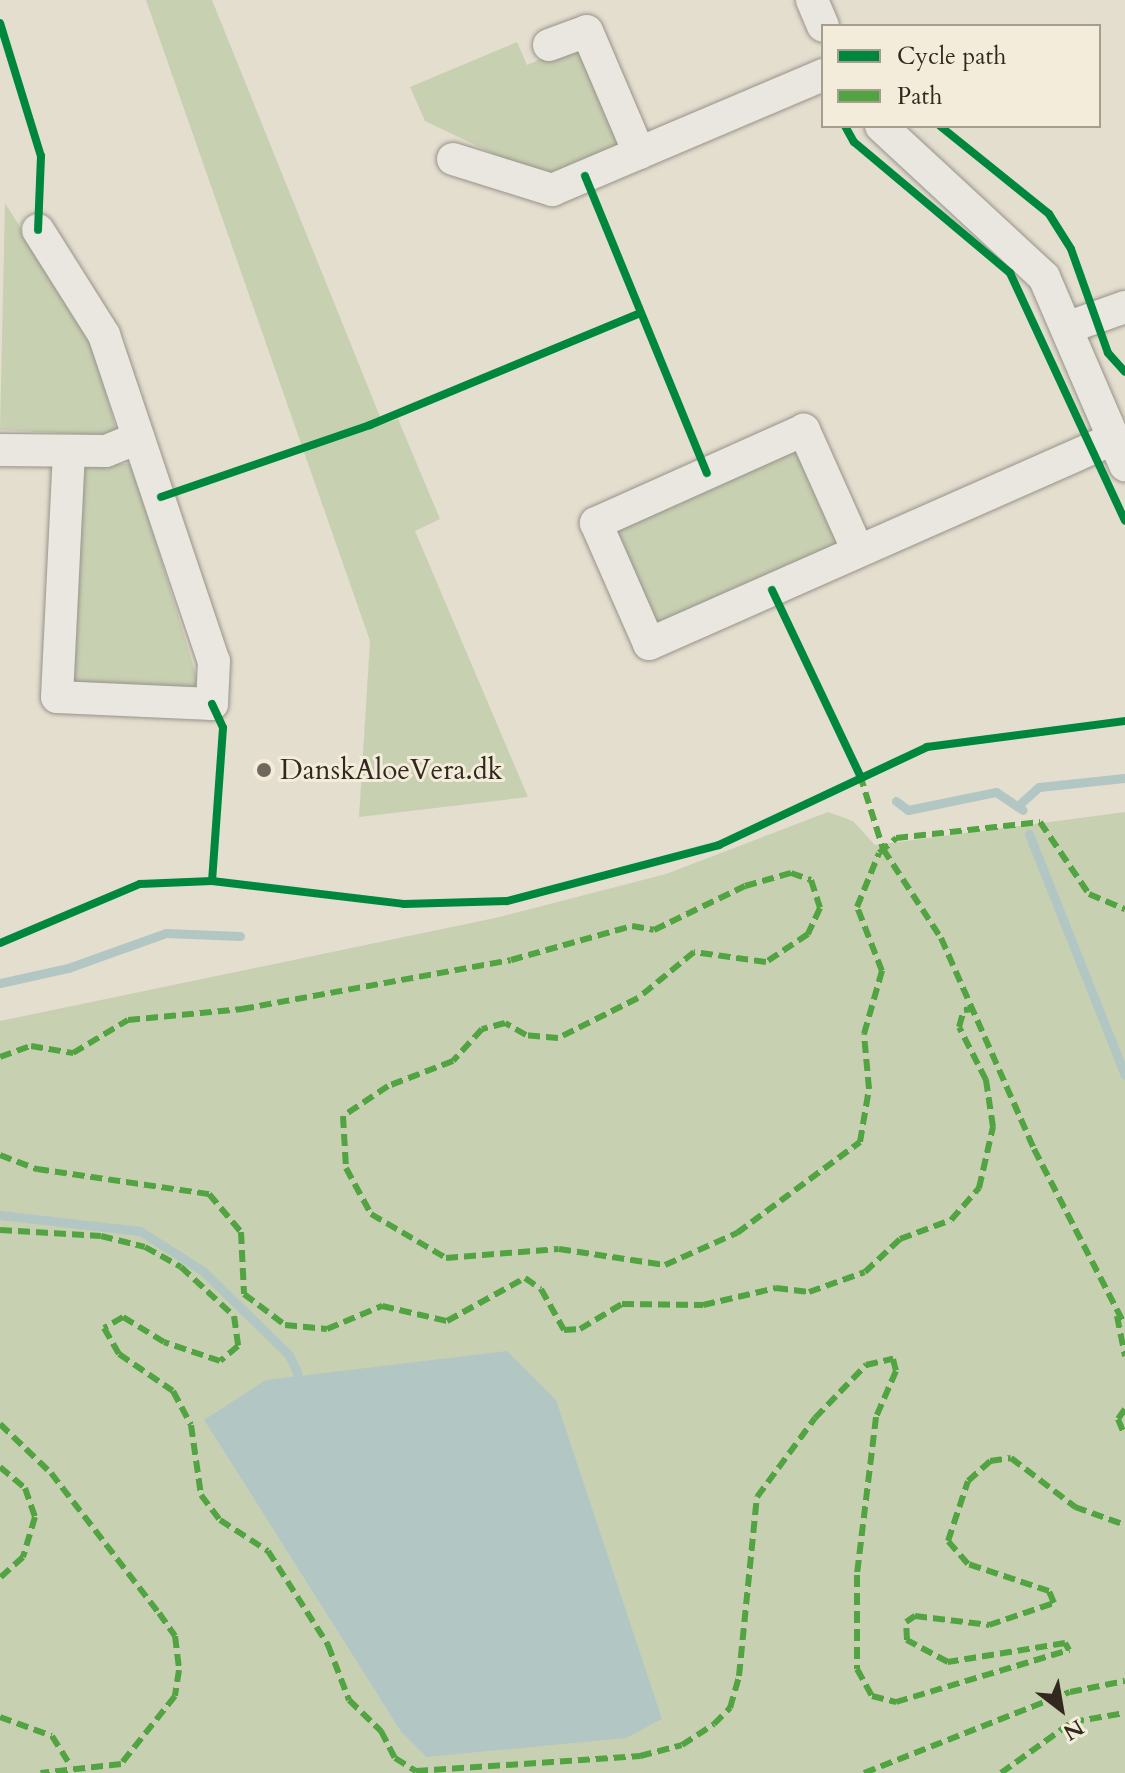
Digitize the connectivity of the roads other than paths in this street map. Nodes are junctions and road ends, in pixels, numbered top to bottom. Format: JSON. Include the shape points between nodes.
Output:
{"nodes":[{"id":1,"x":812,"y":0,"type":"edge"},
{"id":2,"x":822,"y":24,"type":"edge"},
{"id":3,"x":549,"y":45,"type":"dead end"},
{"id":4,"x":821,"y":76,"type":"edge"},
{"id":5,"x":883,"y":128,"type":"edge"},
{"id":6,"x":639,"y":153,"type":"junction"},
{"id":7,"x":453,"y":159,"type":"dead end"},
{"id":8,"x":38,"y":230,"type":"dead end"},
{"id":9,"x":1125,"y":307,"type":"edge"},
{"id":10,"x":1069,"y":327,"type":"junction"},
{"id":11,"x":139,"y":438,"type":"junction"},
{"id":12,"x":0,"y":450,"type":"edge"},
{"id":13,"x":1119,"y":452,"type":"edge"},
{"id":14,"x":69,"y":455,"type":"junction"},
{"id":15,"x":858,"y":551,"type":"junction"}],
"edges":[{"from":1,"to":2,"type":"street"},
{"from":3,"to":6,"type":"street","via":[[587,31]]},
{"from":4,"to":6,"type":"street"},
{"from":5,"to":10,"type":"street","via":[[1021,249]]},
{"from":6,"to":7,"type":"street","via":[[552,190]]},
{"from":8,"to":11,"type":"street","via":[[104,335]]},
{"from":9,"to":10,"type":"street"},
{"from":10,"to":13,"type":"street"},
{"from":11,"to":14,"type":"street"},
{"from":11,"to":14,"type":"street","via":[[214,661],[212,704],[57,697]]},
{"from":12,"to":14,"type":"street"},
{"from":13,"to":15,"type":"street"},
{"from":15,"to":15,"type":"street","via":[[649,644],[596,523],[804,430]]}]}
